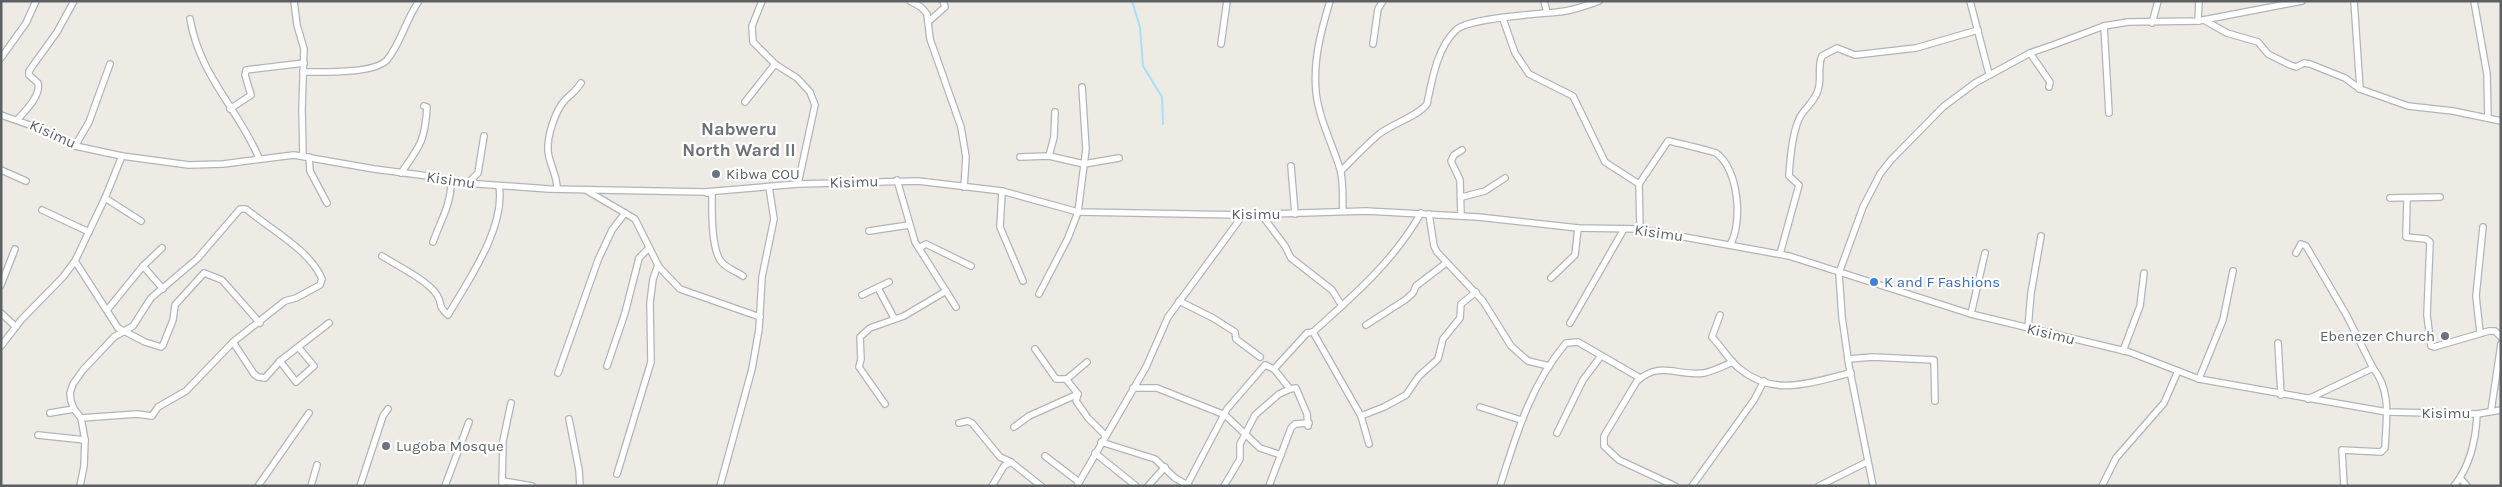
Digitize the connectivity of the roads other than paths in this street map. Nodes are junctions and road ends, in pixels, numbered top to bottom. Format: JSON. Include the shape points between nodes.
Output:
{"nodes":[{"id":1,"x":36,"y":1,"type":"edge"},
{"id":2,"x":74,"y":1,"type":"edge"},
{"id":3,"x":294,"y":1,"type":"edge"},
{"id":4,"x":419,"y":1,"type":"edge"},
{"id":5,"x":762,"y":1,"type":"edge"},
{"id":6,"x":910,"y":1,"type":"edge"},
{"id":7,"x":943,"y":1,"type":"edge"},
{"id":8,"x":1227,"y":1,"type":"edge"},
{"id":9,"x":1330,"y":1,"type":"edge"},
{"id":10,"x":1383,"y":1,"type":"edge"},
{"id":11,"x":1544,"y":1,"type":"edge"},
{"id":12,"x":1574,"y":1,"type":"edge"},
{"id":13,"x":1599,"y":1,"type":"edge"},
{"id":14,"x":1970,"y":1,"type":"edge"},
{"id":15,"x":2158,"y":1,"type":"edge"},
{"id":16,"x":2199,"y":1,"type":"edge"},
{"id":17,"x":2302,"y":1,"type":"edge"},
{"id":18,"x":2354,"y":1,"type":"edge"},
{"id":19,"x":2474,"y":1,"type":"edge"},
{"id":20,"x":1574,"y":9,"type":"junction"},
{"id":21,"x":1546,"y":12,"type":"junction"},
{"id":22,"x":190,"y":19,"type":"dead end"},
{"id":23,"x":1503,"y":19,"type":"junction"},
{"id":24,"x":2200,"y":20,"type":"junction"},
{"id":25,"x":928,"y":22,"type":"junction"},
{"id":26,"x":2152,"y":22,"type":"junction"},
{"id":27,"x":2104,"y":26,"type":"junction"},
{"id":28,"x":1978,"y":30,"type":"junction"},
{"id":29,"x":1220,"y":44,"type":"dead end"},
{"id":30,"x":1373,"y":44,"type":"dead end"},
{"id":31,"x":2030,"y":53,"type":"junction"},
{"id":32,"x":1,"y":58,"type":"edge"},
{"id":33,"x":304,"y":62,"type":"junction"},
{"id":34,"x":110,"y":64,"type":"dead end"},
{"id":35,"x":775,"y":64,"type":"junction"},
{"id":36,"x":303,"y":72,"type":"junction"},
{"id":37,"x":1989,"y":74,"type":"junction"},
{"id":38,"x":581,"y":84,"type":"dead end"},
{"id":39,"x":1082,"y":87,"type":"dead end"},
{"id":40,"x":2049,"y":87,"type":"dead end"},
{"id":41,"x":2360,"y":89,"type":"junction"},
{"id":42,"x":745,"y":102,"type":"dead end"},
{"id":43,"x":424,"y":106,"type":"dead end"},
{"id":44,"x":230,"y":109,"type":"junction"},
{"id":45,"x":1055,"y":112,"type":"dead end"},
{"id":46,"x":2109,"y":113,"type":"dead end"},
{"id":47,"x":1,"y":115,"type":"edge"},
{"id":48,"x":2488,"y":118,"type":"junction"},
{"id":49,"x":17,"y":120,"type":"junction"},
{"id":50,"x":2501,"y":121,"type":"edge"},
{"id":51,"x":484,"y":136,"type":"dead end"},
{"id":52,"x":75,"y":146,"type":"junction"},
{"id":53,"x":1462,"y":150,"type":"dead end"},
{"id":54,"x":122,"y":156,"type":"junction"},
{"id":55,"x":306,"y":156,"type":"junction"},
{"id":56,"x":1049,"y":156,"type":"junction"},
{"id":57,"x":1020,"y":157,"type":"dead end"},
{"id":58,"x":259,"y":158,"type":"junction"},
{"id":59,"x":1119,"y":158,"type":"dead end"},
{"id":60,"x":1084,"y":164,"type":"junction"},
{"id":61,"x":1292,"y":166,"type":"dead end"},
{"id":62,"x":1,"y":170,"type":"edge"},
{"id":63,"x":1341,"y":171,"type":"junction"},
{"id":64,"x":401,"y":173,"type":"junction"},
{"id":65,"x":1505,"y":178,"type":"dead end"},
{"id":66,"x":898,"y":180,"type":"junction"},
{"id":67,"x":26,"y":181,"type":"dead end"},
{"id":68,"x":451,"y":182,"type":"junction"},
{"id":69,"x":468,"y":183,"type":"junction"},
{"id":70,"x":798,"y":184,"type":"junction"},
{"id":71,"x":1639,"y":184,"type":"junction"},
{"id":72,"x":499,"y":186,"type":"junction"},
{"id":73,"x":769,"y":187,"type":"junction"},
{"id":74,"x":964,"y":187,"type":"junction"},
{"id":75,"x":557,"y":189,"type":"junction"},
{"id":76,"x":582,"y":189,"type":"junction"},
{"id":77,"x":705,"y":192,"type":"junction"},
{"id":78,"x":1002,"y":192,"type":"junction"},
{"id":79,"x":1462,"y":197,"type":"junction"},
{"id":80,"x":2440,"y":197,"type":"dead end"},
{"id":81,"x":105,"y":198,"type":"junction"},
{"id":82,"x":2390,"y":198,"type":"dead end"},
{"id":83,"x":2407,"y":199,"type":"junction"},
{"id":84,"x":327,"y":203,"type":"dead end"},
{"id":85,"x":42,"y":210,"type":"dead end"},
{"id":86,"x":1343,"y":211,"type":"junction"},
{"id":87,"x":1078,"y":212,"type":"junction"},
{"id":88,"x":625,"y":213,"type":"junction"},
{"id":89,"x":1421,"y":213,"type":"junction"},
{"id":90,"x":1261,"y":214,"type":"junction"},
{"id":91,"x":1295,"y":214,"type":"junction"},
{"id":92,"x":1429,"y":214,"type":"junction"},
{"id":93,"x":1243,"y":215,"type":"junction"},
{"id":94,"x":1461,"y":216,"type":"junction"},
{"id":95,"x":141,"y":222,"type":"dead end"},
{"id":96,"x":909,"y":225,"type":"junction"},
{"id":97,"x":2484,"y":227,"type":"dead end"},
{"id":98,"x":1578,"y":228,"type":"junction"},
{"id":99,"x":1624,"y":229,"type":"junction"},
{"id":100,"x":1640,"y":229,"type":"junction"},
{"id":101,"x":869,"y":231,"type":"dead end"},
{"id":102,"x":89,"y":232,"type":"junction"},
{"id":103,"x":2041,"y":236,"type":"dead end"},
{"id":104,"x":432,"y":242,"type":"dead end"},
{"id":105,"x":1730,"y":245,"type":"junction"},
{"id":106,"x":162,"y":248,"type":"dead end"},
{"id":107,"x":649,"y":248,"type":"junction"},
{"id":108,"x":920,"y":248,"type":"junction"},
{"id":109,"x":15,"y":249,"type":"dead end"},
{"id":110,"x":1985,"y":253,"type":"dead end"},
{"id":111,"x":2296,"y":253,"type":"dead end"},
{"id":112,"x":1780,"y":254,"type":"junction"},
{"id":113,"x":382,"y":256,"type":"dead end"},
{"id":114,"x":75,"y":261,"type":"junction"},
{"id":115,"x":1446,"y":263,"type":"junction"},
{"id":116,"x":658,"y":265,"type":"junction"},
{"id":117,"x":143,"y":266,"type":"junction"},
{"id":118,"x":971,"y":266,"type":"dead end"},
{"id":119,"x":2233,"y":271,"type":"dead end"},
{"id":120,"x":1839,"y":273,"type":"junction"},
{"id":121,"x":2144,"y":273,"type":"dead end"},
{"id":122,"x":743,"y":276,"type":"dead end"},
{"id":123,"x":1551,"y":278,"type":"dead end"},
{"id":124,"x":1023,"y":280,"type":"dead end"},
{"id":125,"x":889,"y":282,"type":"dead end"},
{"id":126,"x":1,"y":285,"type":"edge"},
{"id":127,"x":878,"y":288,"type":"junction"},
{"id":128,"x":163,"y":289,"type":"junction"},
{"id":129,"x":946,"y":291,"type":"junction"},
{"id":130,"x":1476,"y":292,"type":"junction"},
{"id":131,"x":1039,"y":294,"type":"dead end"},
{"id":132,"x":862,"y":295,"type":"dead end"},
{"id":133,"x":1178,"y":301,"type":"junction"},
{"id":134,"x":1342,"y":306,"type":"junction"},
{"id":135,"x":956,"y":307,"type":"dead end"},
{"id":136,"x":108,"y":309,"type":"junction"},
{"id":137,"x":1,"y":313,"type":"edge"},
{"id":138,"x":1971,"y":314,"type":"junction"},
{"id":139,"x":1720,"y":315,"type":"dead end"},
{"id":140,"x":760,"y":317,"type":"junction"},
{"id":141,"x":894,"y":318,"type":"junction"},
{"id":142,"x":260,"y":323,"type":"junction"},
{"id":143,"x":329,"y":323,"type":"dead end"},
{"id":144,"x":1570,"y":323,"type":"dead end"},
{"id":145,"x":1366,"y":324,"type":"dead end"},
{"id":146,"x":16,"y":327,"type":"junction"},
{"id":147,"x":2028,"y":328,"type":"junction"},
{"id":148,"x":123,"y":331,"type":"junction"},
{"id":149,"x":1313,"y":332,"type":"junction"},
{"id":150,"x":2480,"y":333,"type":"junction"},
{"id":151,"x":2501,"y":337,"type":"edge"},
{"id":152,"x":234,"y":342,"type":"junction"},
{"id":153,"x":2278,"y":343,"type":"dead end"},
{"id":154,"x":2501,"y":344,"type":"edge"},
{"id":155,"x":1,"y":346,"type":"edge"},
{"id":156,"x":299,"y":348,"type":"junction"},
{"id":157,"x":1035,"y":349,"type":"dead end"},
{"id":158,"x":2123,"y":351,"type":"junction"},
{"id":159,"x":1260,"y":356,"type":"dead end"},
{"id":160,"x":1601,"y":356,"type":"junction"},
{"id":161,"x":1848,"y":359,"type":"junction"},
{"id":162,"x":280,"y":361,"type":"junction"},
{"id":163,"x":1087,"y":362,"type":"dead end"},
{"id":164,"x":1733,"y":362,"type":"junction"},
{"id":165,"x":607,"y":366,"type":"dead end"},
{"id":166,"x":1549,"y":366,"type":"junction"},
{"id":167,"x":2373,"y":368,"type":"junction"},
{"id":168,"x":1274,"y":370,"type":"junction"},
{"id":169,"x":2178,"y":371,"type":"junction"},
{"id":170,"x":558,"y":373,"type":"dead end"},
{"id":171,"x":1851,"y":373,"type":"junction"},
{"id":172,"x":1640,"y":378,"type":"junction"},
{"id":173,"x":1066,"y":379,"type":"junction"},
{"id":174,"x":2199,"y":379,"type":"junction"},
{"id":175,"x":1764,"y":381,"type":"junction"},
{"id":176,"x":1134,"y":388,"type":"junction"},
{"id":177,"x":1290,"y":389,"type":"junction"},
{"id":178,"x":1078,"y":394,"type":"junction"},
{"id":179,"x":2282,"y":394,"type":"junction"},
{"id":180,"x":2308,"y":399,"type":"junction"},
{"id":181,"x":1935,"y":401,"type":"dead end"},
{"id":182,"x":511,"y":403,"type":"dead end"},
{"id":183,"x":885,"y":404,"type":"dead end"},
{"id":184,"x":1480,"y":407,"type":"dead end"},
{"id":185,"x":388,"y":409,"type":"dead end"},
{"id":186,"x":74,"y":410,"type":"junction"},
{"id":187,"x":2501,"y":410,"type":"edge"},
{"id":188,"x":2387,"y":412,"type":"junction"},
{"id":189,"x":2491,"y":412,"type":"junction"},
{"id":190,"x":50,"y":413,"type":"dead end"},
{"id":191,"x":309,"y":413,"type":"dead end"},
{"id":192,"x":2477,"y":414,"type":"junction"},
{"id":193,"x":1225,"y":415,"type":"junction"},
{"id":194,"x":1361,"y":416,"type":"junction"},
{"id":195,"x":81,"y":418,"type":"junction"},
{"id":196,"x":569,"y":419,"type":"dead end"},
{"id":197,"x":1521,"y":420,"type":"junction"},
{"id":198,"x":469,"y":422,"type":"dead end"},
{"id":199,"x":960,"y":423,"type":"dead end"},
{"id":200,"x":1014,"y":427,"type":"dead end"},
{"id":201,"x":1244,"y":433,"type":"junction"},
{"id":202,"x":1557,"y":433,"type":"dead end"},
{"id":203,"x":38,"y":435,"type":"dead end"},
{"id":204,"x":1105,"y":435,"type":"junction"},
{"id":205,"x":85,"y":440,"type":"junction"},
{"id":206,"x":1101,"y":442,"type":"junction"},
{"id":207,"x":1369,"y":444,"type":"dead end"},
{"id":208,"x":1095,"y":453,"type":"junction"},
{"id":209,"x":1281,"y":455,"type":"junction"},
{"id":210,"x":1045,"y":456,"type":"dead end"},
{"id":211,"x":1011,"y":462,"type":"junction"},
{"id":212,"x":1867,"y":462,"type":"junction"},
{"id":213,"x":317,"y":465,"type":"dead end"},
{"id":214,"x":1165,"y":467,"type":"junction"},
{"id":215,"x":617,"y":474,"type":"dead end"},
{"id":216,"x":2460,"y":478,"type":"junction"},
{"id":217,"x":502,"y":483,"type":"edge"},
{"id":218,"x":1078,"y":484,"type":"edge"},
{"id":219,"x":1188,"y":485,"type":"edge"},
{"id":220,"x":80,"y":486,"type":"edge"},
{"id":221,"x":258,"y":486,"type":"edge"},
{"id":222,"x":311,"y":486,"type":"edge"},
{"id":223,"x":360,"y":486,"type":"edge"},
{"id":224,"x":445,"y":486,"type":"edge"},
{"id":225,"x":532,"y":486,"type":"edge"},
{"id":226,"x":580,"y":486,"type":"edge"},
{"id":227,"x":720,"y":486,"type":"edge"},
{"id":228,"x":992,"y":486,"type":"edge"},
{"id":229,"x":1041,"y":486,"type":"edge"},
{"id":230,"x":1136,"y":486,"type":"edge"},
{"id":231,"x":1148,"y":486,"type":"edge"},
{"id":232,"x":1224,"y":486,"type":"edge"},
{"id":233,"x":1269,"y":486,"type":"edge"},
{"id":234,"x":1500,"y":486,"type":"edge"},
{"id":235,"x":1674,"y":486,"type":"edge"},
{"id":236,"x":1692,"y":486,"type":"edge"},
{"id":237,"x":1819,"y":486,"type":"edge"},
{"id":238,"x":1873,"y":486,"type":"edge"},
{"id":239,"x":2102,"y":486,"type":"edge"},
{"id":240,"x":2344,"y":486,"type":"edge"},
{"id":241,"x":2454,"y":486,"type":"edge"},
{"id":242,"x":2467,"y":486,"type":"edge"}],
"edges":[{"from":1,"to":32,"type":"street","via":[[26,23]]},
{"from":2,"to":49,"type":"street","via":[[29,71],[28,75],[39,88],[27,110]]},
{"from":3,"to":33,"type":"street"},
{"from":4,"to":36,"type":"street","via":[[382,64],[356,70]]},
{"from":5,"to":35,"type":"street","via":[[752,26],[752,42]]},
{"from":6,"to":25,"type":"street","via":[[927,14]]},
{"from":7,"to":25,"type":"street","via":[[945,7]]},
{"from":8,"to":29,"type":"street"},
{"from":9,"to":63,"type":"street","via":[[1318,42],[1316,93],[1328,140]]},
{"from":10,"to":30,"type":"street","via":[[1378,10]]},
{"from":11,"to":21,"type":"street"},
{"from":12,"to":20,"type":"street"},
{"from":13,"to":20,"type":"street"},
{"from":14,"to":28,"type":"street"},
{"from":15,"to":26,"type":"street"},
{"from":16,"to":24,"type":"street"},
{"from":17,"to":24,"type":"street"},
{"from":18,"to":41,"type":"street"},
{"from":19,"to":48,"type":"street","via":[[2488,74]]},
{"from":20,"to":21,"type":"street"},
{"from":21,"to":23,"type":"street"},
{"from":22,"to":44,"type":"street","via":[[194,42]]},
{"from":23,"to":63,"type":"street","via":[[1481,20],[1457,28],[1437,64],[1423,110],[1378,135]]},
{"from":23,"to":71,"type":"street","via":[[1515,53],[1529,74],[1573,96],[1605,162]]},
{"from":24,"to":26,"type":"street"},
{"from":24,"to":41,"type":"street","via":[[2227,33],[2258,42],[2275,59],[2293,67],[2310,64],[2345,78]]},
{"from":25,"to":74,"type":"street","via":[[930,39],[961,127],[966,157]]},
{"from":26,"to":27,"type":"street"},
{"from":27,"to":31,"type":"street"},
{"from":27,"to":46,"type":"street"},
{"from":28,"to":37,"type":"street"},
{"from":28,"to":112,"type":"street","via":[[1916,48],[1855,55],[1837,48],[1822,56],[1818,90],[1797,127],[1789,176],[1799,185]]},
{"from":31,"to":37,"type":"street"},
{"from":31,"to":40,"type":"street","via":[[2050,82]]},
{"from":33,"to":36,"type":"street"},
{"from":33,"to":44,"type":"street","via":[[246,70],[251,95]]},
{"from":34,"to":52,"type":"street","via":[[90,122]]},
{"from":35,"to":42,"type":"street"},
{"from":35,"to":70,"type":"street","via":[[797,78],[810,92],[815,105]]},
{"from":36,"to":55,"type":"street"},
{"from":37,"to":120,"type":"street","via":[[1943,107],[1880,174],[1863,207]]},
{"from":38,"to":75,"type":"street","via":[[559,109],[551,136],[548,151]]},
{"from":39,"to":60,"type":"street"},
{"from":41,"to":48,"type":"street","via":[[2408,106]]},
{"from":43,"to":64,"type":"street","via":[[428,107],[423,140]]},
{"from":44,"to":58,"type":"street"},
{"from":45,"to":56,"type":"street"},
{"from":47,"to":49,"type":"street","name":"Kisimu"},
{"from":48,"to":50,"type":"street"},
{"from":49,"to":52,"type":"street","name":"Kisimu"},
{"from":51,"to":69,"type":"street","via":[[478,173]]},
{"from":52,"to":54,"type":"street","name":"Kisimu"},
{"from":53,"to":79,"type":"street","via":[[1454,155],[1451,162],[1460,180]]},
{"from":54,"to":58,"type":"street","name":"Kisimu","via":[[189,165]]},
{"from":54,"to":81,"type":"street"},
{"from":55,"to":58,"type":"street","name":"Kisimu"},
{"from":55,"to":64,"type":"street","name":"Kisimu"},
{"from":55,"to":84,"type":"street"},
{"from":56,"to":57,"type":"street"},
{"from":56,"to":60,"type":"street"},
{"from":59,"to":60,"type":"street"},
{"from":60,"to":87,"type":"street"},
{"from":61,"to":91,"type":"street"},
{"from":62,"to":67,"type":"street"},
{"from":63,"to":86,"type":"street"},
{"from":64,"to":68,"type":"street","name":"Kisimu"},
{"from":65,"to":79,"type":"street","via":[[1485,191]]},
{"from":66,"to":70,"type":"street","name":"Kisimu"},
{"from":66,"to":74,"type":"street","name":"Kisimu"},
{"from":66,"to":96,"type":"street"},
{"from":68,"to":69,"type":"street","name":"Kisimu"},
{"from":68,"to":104,"type":"street","via":[[445,215]]},
{"from":69,"to":72,"type":"street","name":"Kisimu"},
{"from":70,"to":73,"type":"street","name":"Kisimu"},
{"from":71,"to":100,"type":"street"},
{"from":71,"to":105,"type":"street","via":[[1668,141],[1718,154],[1726,164],[1738,201],[1734,238]]},
{"from":72,"to":75,"type":"street","name":"Kisimu"},
{"from":72,"to":113,"type":"street","via":[[499,206],[486,252],[448,315],[425,282]]},
{"from":73,"to":77,"type":"street","name":"Kisimu"},
{"from":73,"to":140,"type":"street","via":[[774,219],[762,277]]},
{"from":74,"to":78,"type":"street","name":"Kisimu"},
{"from":75,"to":76,"type":"street","name":"Kisimu"},
{"from":76,"to":77,"type":"street","name":"Kisimu"},
{"from":76,"to":88,"type":"street"},
{"from":77,"to":122,"type":"street","via":[[712,194],[713,228],[719,258]]},
{"from":78,"to":87,"type":"street","name":"Kisimu"},
{"from":78,"to":124,"type":"street","via":[[1000,227]]},
{"from":79,"to":94,"type":"street"},
{"from":80,"to":83,"type":"street"},
{"from":81,"to":95,"type":"street"},
{"from":81,"to":102,"type":"street"},
{"from":82,"to":83,"type":"street"},
{"from":83,"to":150,"type":"street","via":[[2406,237],[2430,242],[2427,315],[2431,346]]},
{"from":85,"to":102,"type":"street"},
{"from":86,"to":89,"type":"street","name":"Kisimu"},
{"from":86,"to":91,"type":"street","name":"Kisimu"},
{"from":87,"to":93,"type":"street","name":"Kisimu"},
{"from":87,"to":131,"type":"street"},
{"from":88,"to":107,"type":"street","via":[[635,219]]},
{"from":88,"to":170,"type":"street","via":[[612,230],[598,260]]},
{"from":89,"to":92,"type":"street","name":"Kisimu"},
{"from":89,"to":134,"type":"street","via":[[1393,257]]},
{"from":90,"to":91,"type":"street","name":"Kisimu"},
{"from":90,"to":93,"type":"street","name":"Kisimu"},
{"from":90,"to":134,"type":"street","via":[[1291,258],[1332,290]]},
{"from":92,"to":94,"type":"street","name":"Kisimu"},
{"from":92,"to":115,"type":"street","via":[[1434,246]]},
{"from":93,"to":133,"type":"street"},
{"from":94,"to":98,"type":"street","name":"Kisimu"},
{"from":96,"to":101,"type":"street"},
{"from":96,"to":108,"type":"street"},
{"from":97,"to":150,"type":"street","via":[[2476,296]]},
{"from":98,"to":99,"type":"street","name":"Kisimu"},
{"from":98,"to":123,"type":"street","via":[[1575,255]]},
{"from":99,"to":100,"type":"street","name":"Kisimu"},
{"from":99,"to":144,"type":"street"},
{"from":100,"to":105,"type":"street","name":"Kisimu"},
{"from":102,"to":114,"type":"street"},
{"from":103,"to":147,"type":"street","via":[[2030,293]]},
{"from":105,"to":112,"type":"street","name":"Kisimu"},
{"from":106,"to":117,"type":"street"},
{"from":107,"to":116,"type":"street"},
{"from":107,"to":165,"type":"street","via":[[638,258]]},
{"from":108,"to":118,"type":"street","via":[[926,244]]},
{"from":108,"to":129,"type":"street"},
{"from":109,"to":126,"type":"street"},
{"from":110,"to":138,"type":"street"},
{"from":111,"to":167,"type":"street","via":[[2302,244],[2306,246]]},
{"from":112,"to":120,"type":"street","name":"Kisimu"},
{"from":114,"to":136,"type":"street"},
{"from":114,"to":146,"type":"street"},
{"from":115,"to":130,"type":"street"},
{"from":115,"to":145,"type":"street","via":[[1416,286],[1405,300]]},
{"from":116,"to":140,"type":"street","via":[[680,289]]},
{"from":116,"to":215,"type":"street","via":[[650,303],[651,362]]},
{"from":117,"to":128,"type":"street"},
{"from":117,"to":136,"type":"street"},
{"from":119,"to":174,"type":"street","via":[[2223,320]]},
{"from":120,"to":138,"type":"street","name":"Kisimu"},
{"from":120,"to":161,"type":"street"},
{"from":121,"to":158,"type":"street","via":[[2140,306]]},
{"from":125,"to":127,"type":"street"},
{"from":127,"to":132,"type":"street"},
{"from":127,"to":141,"type":"street"},
{"from":128,"to":142,"type":"street","via":[[197,259],[240,209],[246,209],[298,249],[322,279],[320,285],[285,301]]},
{"from":128,"to":148,"type":"street","via":[[151,298],[133,326]]},
{"from":129,"to":135,"type":"street"},
{"from":129,"to":141,"type":"street","via":[[904,316]]},
{"from":130,"to":166,"type":"street","via":[[1511,346],[1528,361]]},
{"from":130,"to":194,"type":"street","via":[[1462,304],[1460,318],[1443,339],[1438,360],[1419,376],[1406,395]]},
{"from":133,"to":159,"type":"street","via":[[1225,325],[1235,332],[1236,339]]},
{"from":133,"to":176,"type":"street"},
{"from":134,"to":149,"type":"street"},
{"from":136,"to":148,"type":"street"},
{"from":137,"to":146,"type":"street"},
{"from":138,"to":147,"type":"street","name":"Kisimu"},
{"from":139,"to":164,"type":"street","via":[[1712,337]]},
{"from":140,"to":227,"type":"street","via":[[752,369]]},
{"from":141,"to":183,"type":"street","via":[[870,328],[862,334],[859,344],[861,359],[858,367]]},
{"from":142,"to":148,"type":"street","via":[[222,280],[204,273],[175,305],[170,329],[161,347]]},
{"from":142,"to":152,"type":"street"},
{"from":143,"to":156,"type":"street"},
{"from":146,"to":155,"type":"street"},
{"from":147,"to":158,"type":"street","name":"Kisimu"},
{"from":148,"to":186,"type":"street","via":[[77,377],[70,393]]},
{"from":149,"to":168,"type":"street","via":[[1307,333]]},
{"from":149,"to":194,"type":"street"},
{"from":150,"to":151,"type":"street","via":[[2495,331]]},
{"from":152,"to":162,"type":"street","via":[[258,377],[265,378]]},
{"from":152,"to":195,"type":"street","via":[[186,391],[158,407],[152,416]]},
{"from":153,"to":179,"type":"street"},
{"from":154,"to":189,"type":"street"},
{"from":156,"to":162,"type":"street"},
{"from":156,"to":162,"type":"street","via":[[314,366],[300,382],[296,382]]},
{"from":157,"to":173,"type":"street","via":[[1056,379]]},
{"from":158,"to":169,"type":"street","name":"Kisimu"},
{"from":160,"to":166,"type":"street","via":[[1571,341]]},
{"from":160,"to":172,"type":"street"},
{"from":160,"to":202,"type":"street","via":[[1583,380]]},
{"from":161,"to":171,"type":"street"},
{"from":161,"to":181,"type":"street","via":[[1934,360]]},
{"from":163,"to":173,"type":"street"},
{"from":164,"to":172,"type":"street","via":[[1703,373],[1658,370]]},
{"from":164,"to":175,"type":"street"},
{"from":166,"to":197,"type":"street"},
{"from":167,"to":180,"type":"street"},
{"from":167,"to":188,"type":"street","via":[[2383,384]]},
{"from":168,"to":177,"type":"street"},
{"from":168,"to":193,"type":"street","via":[[1268,364],[1263,366]]},
{"from":169,"to":174,"type":"street","name":"Kisimu"},
{"from":169,"to":239,"type":"street","via":[[2164,403],[2116,458]]},
{"from":171,"to":175,"type":"street","via":[[1786,387]]},
{"from":171,"to":212,"type":"street"},
{"from":172,"to":235,"type":"street","via":[[1606,432],[1603,444],[1619,460]]},
{"from":173,"to":178,"type":"street"},
{"from":174,"to":179,"type":"street","name":"Kisimu"},
{"from":175,"to":236,"type":"street"},
{"from":176,"to":193,"type":"street","via":[[1157,388]]},
{"from":176,"to":204,"type":"street"},
{"from":177,"to":201,"type":"street","via":[[1260,411]]},
{"from":177,"to":209,"type":"street","via":[[1296,388],[1308,425],[1295,424],[1291,428]]},
{"from":178,"to":200,"type":"street","via":[[1029,416]]},
{"from":178,"to":204,"type":"street","via":[[1076,401],[1079,406]]},
{"from":179,"to":180,"type":"street","name":"Kisimu"},
{"from":180,"to":188,"type":"street","name":"Kisimu"},
{"from":182,"to":217,"type":"street","via":[[503,441]]},
{"from":184,"to":197,"type":"street"},
{"from":185,"to":223,"type":"street"},
{"from":186,"to":190,"type":"street"},
{"from":186,"to":195,"type":"street"},
{"from":187,"to":189,"type":"street","name":"Kisimu"},
{"from":188,"to":192,"type":"street","name":"Kisimu"},
{"from":188,"to":240,"type":"street","via":[[2384,450],[2341,451]]},
{"from":189,"to":192,"type":"street","name":"Kisimu"},
{"from":191,"to":221,"type":"street"},
{"from":192,"to":216,"type":"street","via":[[2472,447]]},
{"from":193,"to":201,"type":"street"},
{"from":193,"to":219,"type":"street"},
{"from":194,"to":207,"type":"street"},
{"from":195,"to":205,"type":"street"},
{"from":196,"to":226,"type":"street"},
{"from":197,"to":234,"type":"street"},
{"from":198,"to":224,"type":"street"},
{"from":199,"to":211,"type":"street","via":[[972,423],[1000,457]]},
{"from":201,"to":209,"type":"street","via":[[1260,448]]},
{"from":201,"to":232,"type":"street","via":[[1240,459]]},
{"from":203,"to":205,"type":"street"},
{"from":204,"to":206,"type":"street"},
{"from":205,"to":220,"type":"street"},
{"from":206,"to":208,"type":"street"},
{"from":206,"to":214,"type":"street","via":[[1149,456]]},
{"from":208,"to":218,"type":"street"},
{"from":208,"to":230,"type":"street"},
{"from":209,"to":233,"type":"street"},
{"from":210,"to":218,"type":"street"},
{"from":211,"to":228,"type":"street","via":[[1004,466]]},
{"from":211,"to":229,"type":"street"},
{"from":212,"to":237,"type":"street"},
{"from":212,"to":238,"type":"street"},
{"from":213,"to":222,"type":"street"},
{"from":214,"to":219,"type":"street"},
{"from":214,"to":231,"type":"street"},
{"from":216,"to":241,"type":"street"},
{"from":216,"to":242,"type":"street"},
{"from":217,"to":225,"type":"street"}]}
